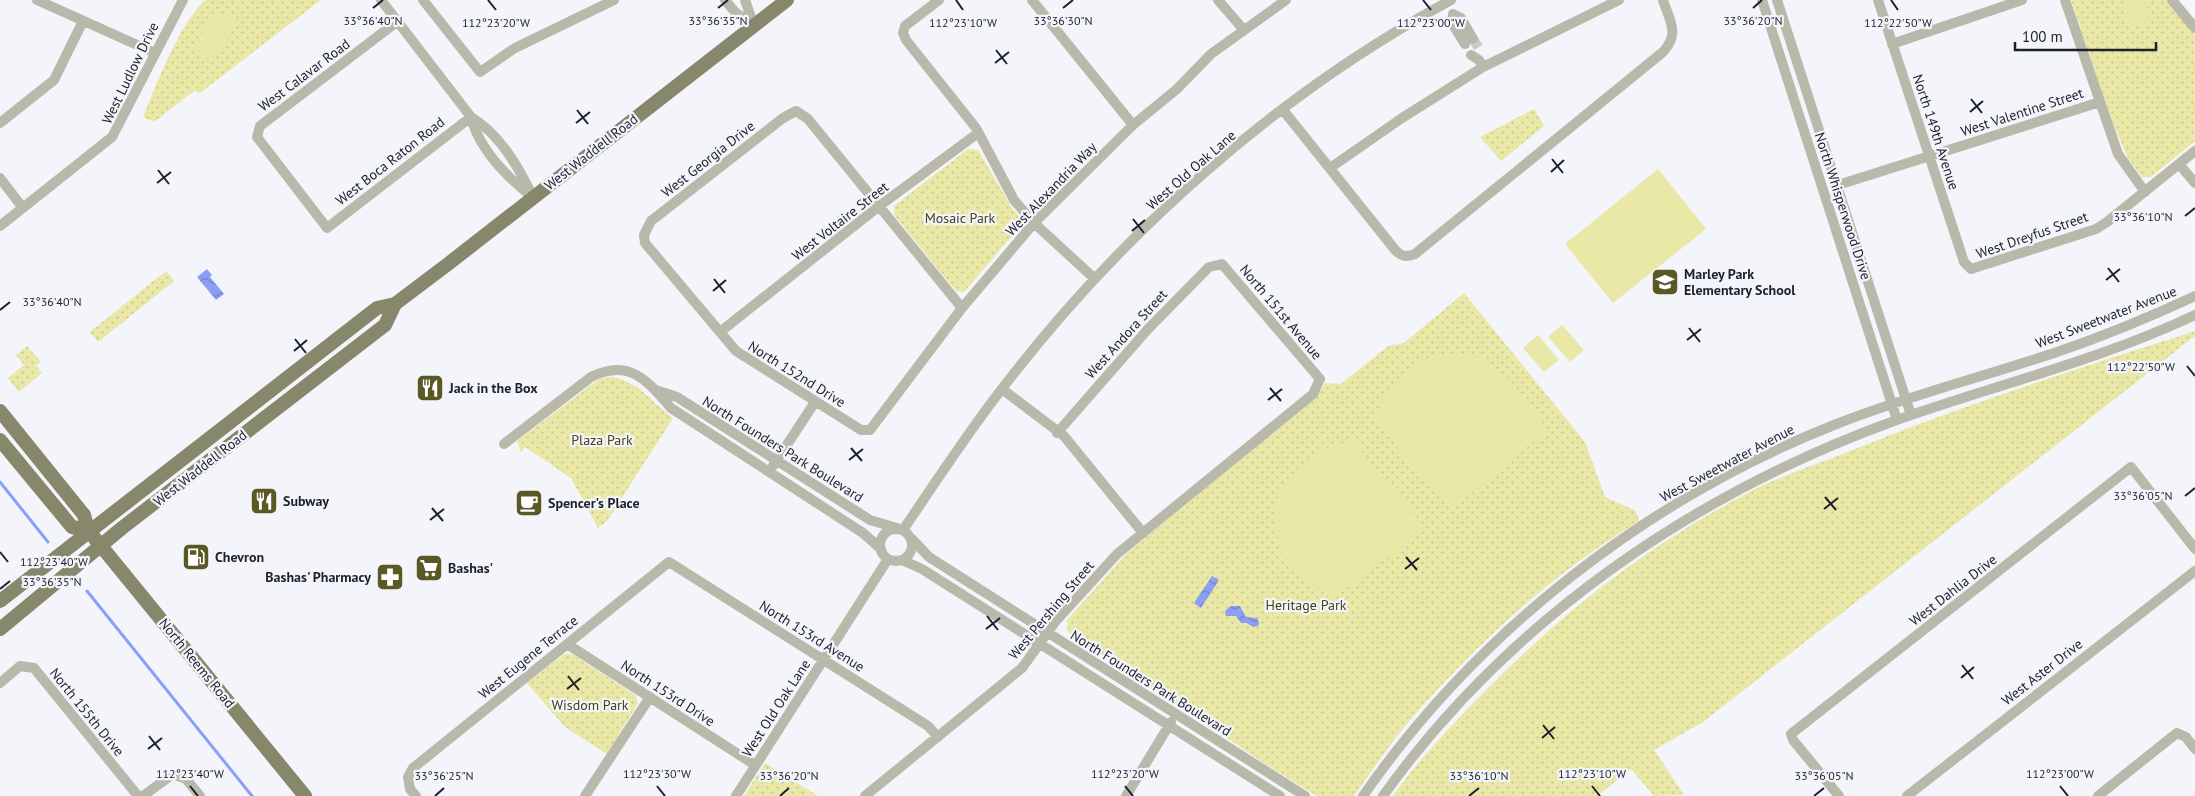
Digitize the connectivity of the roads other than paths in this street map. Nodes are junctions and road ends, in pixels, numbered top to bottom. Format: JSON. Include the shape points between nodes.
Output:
{"nodes":[{"id":1,"x":37,"y":0,"type":"edge"},
{"id":2,"x":183,"y":0,"type":"edge"},
{"id":3,"x":381,"y":0,"type":"edge"},
{"id":4,"x":423,"y":0,"type":"edge"},
{"id":5,"x":614,"y":0,"type":"edge"},
{"id":6,"x":725,"y":0,"type":"edge"},
{"id":7,"x":744,"y":0,"type":"edge"},
{"id":8,"x":787,"y":0,"type":"edge"},
{"id":9,"x":939,"y":0,"type":"edge"},
{"id":10,"x":1032,"y":0,"type":"edge"},
{"id":11,"x":1218,"y":0,"type":"edge"},
{"id":12,"x":1286,"y":0,"type":"edge"},
{"id":13,"x":1619,"y":0,"type":"edge"},
{"id":14,"x":1663,"y":0,"type":"edge"},
{"id":15,"x":1762,"y":0,"type":"edge"},
{"id":16,"x":1777,"y":0,"type":"edge"},
{"id":17,"x":1878,"y":0,"type":"edge"},
{"id":18,"x":2022,"y":0,"type":"edge"},
{"id":19,"x":2065,"y":0,"type":"edge"},
{"id":20,"x":2172,"y":0,"type":"edge"},
{"id":21,"x":1448,"y":1,"type":"edge"},
{"id":22,"x":83,"y":21,"type":"junction"},
{"id":23,"x":398,"y":21,"type":"junction"},
{"id":24,"x":754,"y":26,"type":"junction"},
{"id":25,"x":2195,"y":28,"type":"edge"},
{"id":26,"x":1243,"y":29,"type":"junction"},
{"id":27,"x":1467,"y":38,"type":"tunnel mouth"},
{"id":28,"x":1892,"y":44,"type":"junction"},
{"id":29,"x":154,"y":53,"type":"junction"},
{"id":30,"x":2100,"y":102,"type":"junction"},
{"id":31,"x":1283,"y":110,"type":"junction"},
{"id":32,"x":471,"y":117,"type":"junction"},
{"id":33,"x":0,"y":123,"type":"edge"},
{"id":34,"x":1133,"y":125,"type":"junction"},
{"id":35,"x":978,"y":133,"type":"junction"},
{"id":36,"x":2195,"y":151,"type":"edge"},
{"id":37,"x":1929,"y":157,"type":"junction"},
{"id":38,"x":2179,"y":164,"type":"junction"},
{"id":39,"x":1330,"y":168,"type":"junction"},
{"id":40,"x":0,"y":178,"type":"edge"},
{"id":41,"x":2195,"y":183,"type":"edge"},
{"id":42,"x":1838,"y":185,"type":"junction"},
{"id":43,"x":2145,"y":192,"type":"junction"},
{"id":44,"x":533,"y":197,"type":"junction"},
{"id":45,"x":878,"y":207,"type":"junction"},
{"id":46,"x":23,"y":208,"type":"junction"},
{"id":47,"x":1034,"y":224,"type":"junction"},
{"id":48,"x":0,"y":226,"type":"edge"},
{"id":49,"x":327,"y":228,"type":"joint"},
{"id":50,"x":644,"y":235,"type":"joint"},
{"id":51,"x":1222,"y":264,"type":"joint"},
{"id":52,"x":1971,"y":269,"type":"joint"},
{"id":53,"x":1095,"y":279,"type":"junction"},
{"id":54,"x":2195,"y":296,"type":"edge"},
{"id":55,"x":395,"y":304,"type":"junction"},
{"id":56,"x":962,"y":308,"type":"junction"},
{"id":57,"x":2195,"y":315,"type":"edge"},
{"id":58,"x":720,"y":332,"type":"junction"},
{"id":59,"x":335,"y":341,"type":"junction"},
{"id":60,"x":1320,"y":379,"type":"joint"},
{"id":61,"x":655,"y":389,"type":"junction"},
{"id":62,"x":1002,"y":389,"type":"junction"},
{"id":63,"x":1906,"y":400,"type":"junction"},
{"id":64,"x":815,"y":402,"type":"junction"},
{"id":65,"x":1892,"y":404,"type":"junction"},
{"id":66,"x":0,"y":411,"type":"edge"},
{"id":67,"x":1911,"y":415,"type":"junction"},
{"id":68,"x":1897,"y":420,"type":"junction"},
{"id":69,"x":870,"y":430,"type":"joint"},
{"id":70,"x":248,"y":431,"type":"junction"},
{"id":71,"x":1057,"y":433,"type":"junction"},
{"id":72,"x":0,"y":440,"type":"edge"},
{"id":73,"x":504,"y":444,"type":"dead end"},
{"id":74,"x":776,"y":461,"type":"junction"},
{"id":75,"x":769,"y":472,"type":"junction"},
{"id":76,"x":900,"y":529,"type":"junction"},
{"id":77,"x":88,"y":530,"type":"junction"},
{"id":78,"x":1143,"y":533,"type":"junction"},
{"id":79,"x":912,"y":539,"type":"junction"},
{"id":80,"x":101,"y":546,"type":"junction"},
{"id":81,"x":2195,"y":548,"type":"edge"},
{"id":82,"x":880,"y":549,"type":"junction"},
{"id":83,"x":888,"y":559,"type":"junction"},
{"id":84,"x":902,"y":560,"type":"junction"},
{"id":85,"x":669,"y":562,"type":"joint"},
{"id":86,"x":2195,"y":571,"type":"edge"},
{"id":87,"x":0,"y":601,"type":"edge"},
{"id":88,"x":0,"y":629,"type":"edge"},
{"id":89,"x":1048,"y":634,"type":"junction"},
{"id":90,"x":567,"y":644,"type":"junction"},
{"id":91,"x":1040,"y":645,"type":"junction"},
{"id":92,"x":823,"y":659,"type":"junction"},
{"id":93,"x":0,"y":683,"type":"edge"},
{"id":94,"x":650,"y":698,"type":"junction"},
{"id":95,"x":1176,"y":714,"type":"junction"},
{"id":96,"x":1168,"y":726,"type":"junction"},
{"id":97,"x":938,"y":737,"type":"junction"},
{"id":98,"x":2195,"y":749,"type":"edge"},
{"id":99,"x":755,"y":765,"type":"junction"},
{"id":100,"x":138,"y":796,"type":"edge"},
{"id":101,"x":143,"y":796,"type":"edge"},
{"id":102,"x":200,"y":796,"type":"edge"},
{"id":103,"x":305,"y":796,"type":"edge"},
{"id":104,"x":416,"y":796,"type":"edge"},
{"id":105,"x":586,"y":796,"type":"edge"},
{"id":106,"x":736,"y":796,"type":"edge"},
{"id":107,"x":865,"y":796,"type":"edge"},
{"id":108,"x":1126,"y":796,"type":"edge"},
{"id":109,"x":1280,"y":796,"type":"edge"},
{"id":110,"x":1304,"y":796,"type":"edge"},
{"id":111,"x":1363,"y":796,"type":"edge"},
{"id":112,"x":1383,"y":796,"type":"edge"},
{"id":113,"x":1839,"y":796,"type":"edge"},
{"id":114,"x":1907,"y":796,"type":"edge"},
{"id":115,"x":2098,"y":796,"type":"edge"}],
"edges":[{"from":1,"to":22,"type":"street"},
{"from":2,"to":29,"type":"street","name":"West Ludlow Drive"},
{"from":3,"to":23,"type":"street"},
{"from":4,"to":5,"type":"street","via":[[480,72],[515,48]]},
{"from":6,"to":24,"type":"street"},
{"from":7,"to":24,"type":"street"},
{"from":8,"to":24,"type":"main road","name":"West Waddell Road"},
{"from":9,"to":35,"type":"street","via":[[905,26],[903,33]]},
{"from":10,"to":34,"type":"street"},
{"from":11,"to":26,"type":"street"},
{"from":12,"to":26,"type":"street","name":"West Alexandria Way"},
{"from":13,"to":39,"type":"street","via":[[1478,58],[1402,118]]},
{"from":14,"to":39,"type":"street","via":[[1674,35],[1663,52],[1416,254],[1401,256],[1396,251]]},
{"from":15,"to":65,"type":"street","name":"North Whisperwood Drive"},
{"from":16,"to":42,"type":"street","name":"North Whisperwood Drive"},
{"from":17,"to":28,"type":"street","name":"North 149th Avenue"},
{"from":18,"to":28,"type":"street"},
{"from":19,"to":30,"type":"street"},
{"from":20,"to":25,"type":"street"},
{"from":21,"to":27,"type":"street","via":[[1453,14],[1452,23]]},
{"from":21,"to":31,"type":"street","name":"West Old Oak Lane","via":[[1352,61]]},
{"from":22,"to":29,"type":"street"},
{"from":22,"to":33,"type":"street","via":[[54,80]]},
{"from":23,"to":32,"type":"street"},
{"from":23,"to":49,"type":"street","name":"West Calavar Road","via":[[260,126],[257,137]]},
{"from":24,"to":44,"type":"main road","name":"West Waddell Road"},
{"from":26,"to":34,"type":"street","name":"West Alexandria Way"},
{"from":28,"to":37,"type":"street","name":"North 149th Avenue"},
{"from":29,"to":46,"type":"street","name":"West Ludlow Drive","via":[[112,137]]},
{"from":30,"to":37,"type":"street","name":"West Valentine Street"},
{"from":30,"to":43,"type":"street","via":[[2118,154]]},
{"from":31,"to":39,"type":"street"},
{"from":31,"to":53,"type":"street","name":"West Old Oak Lane","via":[[1214,165]]},
{"from":32,"to":44,"type":"street","via":[[475,134],[509,177]]},
{"from":32,"to":49,"type":"street","name":"West Boca Raton Road"},
{"from":34,"to":47,"type":"street","name":"West Alexandria Way"},
{"from":35,"to":45,"type":"street","name":"West Voltaire Street"},
{"from":35,"to":47,"type":"street","via":[[1014,200]]},
{"from":36,"to":38,"type":"street","name":"West Dreyfus Street"},
{"from":37,"to":42,"type":"street","name":"West Valentine Street"},
{"from":37,"to":52,"type":"street","name":"North 149th Avenue","via":[[1964,262]]},
{"from":38,"to":41,"type":"street"},
{"from":38,"to":43,"type":"street","name":"West Dreyfus Street"},
{"from":40,"to":46,"type":"street"},
{"from":42,"to":63,"type":"street","name":"North Whisperwood Drive"},
{"from":43,"to":52,"type":"street","name":"West Dreyfus Street","via":[[2096,229]]},
{"from":44,"to":55,"type":"main road","name":"West Waddell Road"},
{"from":45,"to":50,"type":"street","name":"West Georgia Drive","via":[[808,120],[796,111],[651,221]]},
{"from":45,"to":56,"type":"street"},
{"from":45,"to":58,"type":"street","name":"West Voltaire Street"},
{"from":46,"to":48,"type":"street","name":"West Ludlow Drive"},
{"from":47,"to":53,"type":"street"},
{"from":47,"to":56,"type":"street","name":"West Alexandria Way"},
{"from":50,"to":58,"type":"street","name":"North 152nd Drive","via":[[645,243]]},
{"from":51,"to":60,"type":"street","name":"North 151st Avenue"},
{"from":51,"to":71,"type":"street","name":"West Andora Street","via":[[1209,267],[1148,328]]},
{"from":53,"to":62,"type":"street","name":"West Old Oak Lane"},
{"from":54,"to":63,"type":"street","name":"West Sweetwater Avenue","via":[[2091,340]]},
{"from":55,"to":59,"type":"main road","name":"West Waddell Road","via":[[377,308]]},
{"from":55,"to":70,"type":"main road","name":"West Waddell Road","via":[[385,325]]},
{"from":56,"to":69,"type":"street","name":"West Alexandria Way"},
{"from":57,"to":67,"type":"street","name":"West Sweetwater Avenue","via":[[2115,350]]},
{"from":58,"to":64,"type":"street","name":"North 152nd Drive","via":[[736,351]]},
{"from":59,"to":70,"type":"main road","via":[[326,357],[274,398]]},
{"from":59,"to":77,"type":"main road","name":"West Waddell Road"},
{"from":60,"to":78,"type":"street","name":"West Pershing Street","via":[[1313,394]]},
{"from":61,"to":73,"type":"street","name":"North Founders Park Boulevard","via":[[629,370],[602,371]]},
{"from":61,"to":74,"type":"street","name":"North Founders Park Boulevard","via":[[677,397]]},
{"from":61,"to":75,"type":"street","name":"North Founders Park Boulevard","via":[[671,408]]},
{"from":62,"to":71,"type":"street"},
{"from":62,"to":76,"type":"street","name":"West Old Oak Lane"},
{"from":63,"to":65,"type":"street","name":"West Sweetwater Avenue"},
{"from":63,"to":67,"type":"street","name":"North Whisperwood Drive"},
{"from":64,"to":69,"type":"street","name":"North 152nd Drive","via":[[861,430]]},
{"from":64,"to":74,"type":"street"},
{"from":65,"to":68,"type":"street","name":"North Whisperwood Drive"},
{"from":65,"to":111,"type":"street","name":"West Sweetwater Avenue","via":[[1834,425],[1756,460],[1664,512],[1598,556],[1529,611],[1464,673],[1402,742]]},
{"from":66,"to":77,"type":"main road","name":"North Reems Road","via":[[84,515]]},
{"from":67,"to":68,"type":"street","name":"West Sweetwater Avenue"},
{"from":68,"to":112,"type":"street","name":"West Sweetwater Avenue","via":[[1815,452],[1736,490],[1608,570],[1542,623],[1475,688]]},
{"from":70,"to":80,"type":"main road","name":"West Waddell Road"},
{"from":71,"to":78,"type":"street","via":[[1064,436]]},
{"from":72,"to":77,"type":"main road","name":"North Reems Road","via":[[72,527]]},
{"from":74,"to":75,"type":"street"},
{"from":74,"to":76,"type":"street","name":"North Founders Park Boulevard","via":[[870,520]]},
{"from":75,"to":82,"type":"street","name":"North Founders Park Boulevard","via":[[863,533]]},
{"from":76,"to":79,"type":"street"},
{"from":76,"to":82,"type":"street","via":[[883,535]]},
{"from":77,"to":80,"type":"main road","name":"North Reems Road"},
{"from":77,"to":87,"type":"main road","name":"West Waddell Road"},
{"from":78,"to":89,"type":"street","name":"West Pershing Street","via":[[1103,568]]},
{"from":79,"to":84,"type":"street","via":[[910,554]]},
{"from":79,"to":89,"type":"street","name":"North Founders Park Boulevard","via":[[924,554]]},
{"from":80,"to":88,"type":"main road","name":"West Waddell Road"},
{"from":80,"to":103,"type":"main road","name":"North Reems Road"},
{"from":81,"to":113,"type":"street","name":"West Dahlia Drive","via":[[2131,467],[1791,734]]},
{"from":82,"to":83,"type":"street"},
{"from":83,"to":84,"type":"street"},
{"from":83,"to":92,"type":"street","name":"West Old Oak Lane"},
{"from":84,"to":91,"type":"street","name":"North Founders Park Boulevard","via":[[922,569]]},
{"from":85,"to":90,"type":"street","name":"West Eugene Terrace"},
{"from":85,"to":92,"type":"street","name":"North 153rd Avenue"},
{"from":86,"to":114,"type":"street","name":"West Aster Drive"},
{"from":89,"to":91,"type":"street","name":"West Pershing Street"},
{"from":89,"to":95,"type":"street","name":"North Founders Park Boulevard"},
{"from":90,"to":94,"type":"street","name":"North 153rd Drive"},
{"from":90,"to":104,"type":"street","name":"West Eugene Terrace","via":[[413,768],[408,777],[410,789]]},
{"from":91,"to":96,"type":"street","name":"North Founders Park Boulevard"},
{"from":91,"to":97,"type":"street","name":"West Pershing Street","via":[[1022,668]]},
{"from":92,"to":97,"type":"street","name":"North 153rd Avenue","via":[[928,726]]},
{"from":92,"to":99,"type":"street","name":"West Old Oak Lane"},
{"from":93,"to":100,"type":"street","name":"North 155th Drive","via":[[20,666],[34,668]]},
{"from":94,"to":99,"type":"street","name":"North 153rd Drive"},
{"from":94,"to":105,"type":"street"},
{"from":95,"to":96,"type":"street"},
{"from":95,"to":110,"type":"street","name":"North Founders Park Boulevard"},
{"from":96,"to":108,"type":"street"},
{"from":96,"to":109,"type":"street","name":"North Founders Park Boulevard"},
{"from":97,"to":107,"type":"street","name":"West Pershing Street"},
{"from":98,"to":115,"type":"street","via":[[2186,737],[2177,733]]},
{"from":99,"to":106,"type":"street","name":"West Old Oak Lane"},
{"from":101,"to":102,"type":"street","via":[[173,774],[186,779]]}]}
